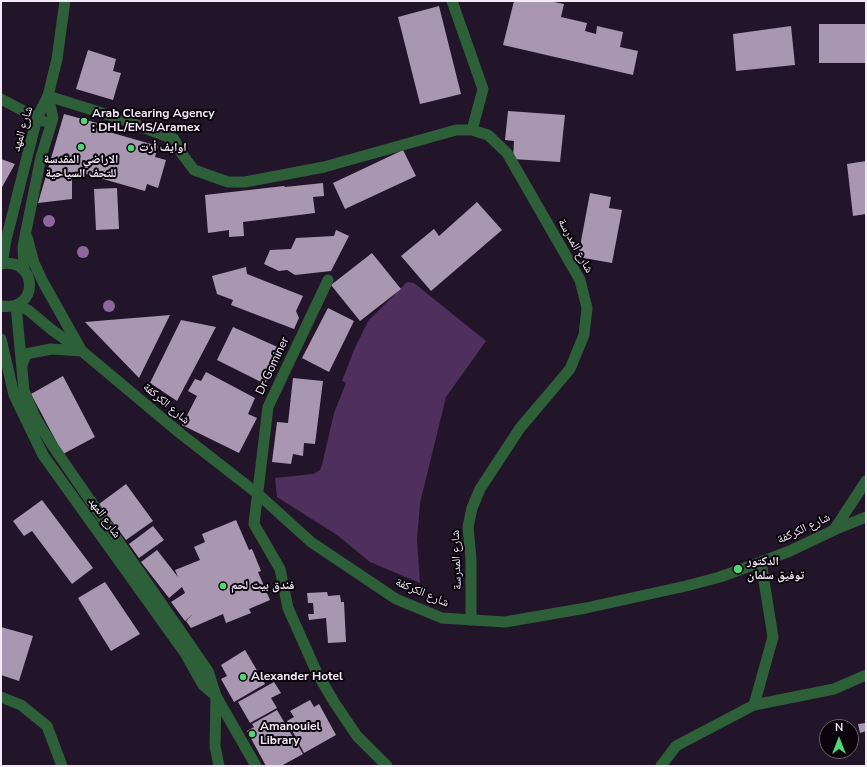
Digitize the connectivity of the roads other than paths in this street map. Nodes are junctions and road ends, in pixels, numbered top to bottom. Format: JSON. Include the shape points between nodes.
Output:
{"nodes":[{"id":1,"x":65,"y":1,"type":"edge"},
{"id":2,"x":452,"y":1,"type":"edge"},
{"id":3,"x":48,"y":96,"type":"junction"},
{"id":4,"x":1,"y":99,"type":"edge"},
{"id":5,"x":38,"y":118,"type":"junction"},
{"id":6,"x":51,"y":124,"type":"junction"},
{"id":7,"x":472,"y":130,"type":"junction"},
{"id":8,"x":26,"y":231,"type":"junction"},
{"id":9,"x":1,"y":264,"type":"edge"},
{"id":10,"x":26,"y":273,"type":"junction"},
{"id":11,"x":328,"y":280,"type":"dead end"},
{"id":12,"x":50,"y":295,"type":"junction"},
{"id":13,"x":16,"y":305,"type":"junction"},
{"id":14,"x":1,"y":306,"type":"edge"},
{"id":15,"x":1,"y":339,"type":"edge"},
{"id":16,"x":83,"y":352,"type":"junction"},
{"id":17,"x":22,"y":364,"type":"junction"},
{"id":18,"x":866,"y":480,"type":"edge"},
{"id":19,"x":258,"y":494,"type":"junction"},
{"id":20,"x":866,"y":517,"type":"edge"},
{"id":21,"x":834,"y":530,"type":"junction"},
{"id":22,"x":761,"y":562,"type":"junction"},
{"id":23,"x":471,"y":620,"type":"junction"},
{"id":24,"x":866,"y":675,"type":"edge"},
{"id":25,"x":216,"y":696,"type":"junction"},
{"id":26,"x":1,"y":697,"type":"edge"},
{"id":27,"x":754,"y":705,"type":"junction"},
{"id":28,"x":62,"y":766,"type":"edge"},
{"id":29,"x":219,"y":766,"type":"edge"},
{"id":30,"x":256,"y":766,"type":"edge"},
{"id":31,"x":387,"y":766,"type":"edge"},
{"id":32,"x":661,"y":766,"type":"edge"}],
"edges":[{"from":1,"to":3,"type":"street","name":"شارع المهد","via":[[57,58]]},
{"from":2,"to":7,"type":"street","via":[[483,89]]},
{"from":3,"to":5,"type":"street","name":"شارع المهد"},
{"from":3,"to":6,"type":"street","via":[[53,118]]},
{"from":3,"to":7,"type":"street","name":"شارع المدرسة","via":[[174,139],[194,170],[228,182],[263,180],[324,167],[456,130]]},
{"from":4,"to":5,"type":"street"},
{"from":5,"to":6,"type":"street"},
{"from":5,"to":9,"type":"street","name":"شارع المهد"},
{"from":6,"to":8,"type":"street","via":[[41,157]]},
{"from":7,"to":23,"type":"street","name":"شارع المدرسة","via":[[488,135],[507,153],[580,280],[587,308],[584,335],[570,369],[520,428],[480,489],[472,508],[468,527]]},
{"from":8,"to":10,"type":"street","via":[[23,247]]},
{"from":8,"to":12,"type":"street","via":[[34,263]]},
{"from":9,"to":10,"type":"street","via":[[17,265]]},
{"from":10,"to":12,"type":"street"},
{"from":10,"to":13,"type":"street","via":[[30,287],[28,294]]},
{"from":11,"to":19,"type":"street","name":"Dr Gominer","via":[[268,407]]},
{"from":12,"to":16,"type":"street"},
{"from":13,"to":14,"type":"street"},
{"from":13,"to":16,"type":"street","name":"شارع الكركفة","via":[[28,310]]},
{"from":13,"to":17,"type":"street","name":"شارع المهد"},
{"from":15,"to":25,"type":"street","name":"شارع المهد","via":[[14,395],[43,455],[185,653],[203,685]]},
{"from":16,"to":17,"type":"street","via":[[51,349],[26,354]]},
{"from":16,"to":19,"type":"street","name":"شارع الكركفة"},
{"from":17,"to":25,"type":"street","name":"شارع المهد","via":[[24,391],[35,417],[208,670]]},
{"from":18,"to":21,"type":"street"},
{"from":19,"to":23,"type":"street","name":"شارع الكركفة","via":[[311,542],[396,599],[442,618]]},
{"from":19,"to":31,"type":"street","name":"Dr Gominer","via":[[254,524],[280,569],[288,608],[317,673],[356,736]]},
{"from":20,"to":21,"type":"street","name":"شارع الكركفة"},
{"from":21,"to":22,"type":"street","name":"شارع الكركفة"},
{"from":22,"to":23,"type":"street","name":"شارع الكركفة","via":[[686,586],[586,608],[505,622]]},
{"from":22,"to":27,"type":"street","via":[[773,637]]},
{"from":24,"to":27,"type":"street","via":[[834,689]]},
{"from":25,"to":29,"type":"street","via":[[215,746]]},
{"from":25,"to":30,"type":"street","name":"شارع المهد"},
{"from":26,"to":28,"type":"street","via":[[21,706],[47,726]]},
{"from":27,"to":32,"type":"street","via":[[676,746]]}]}
